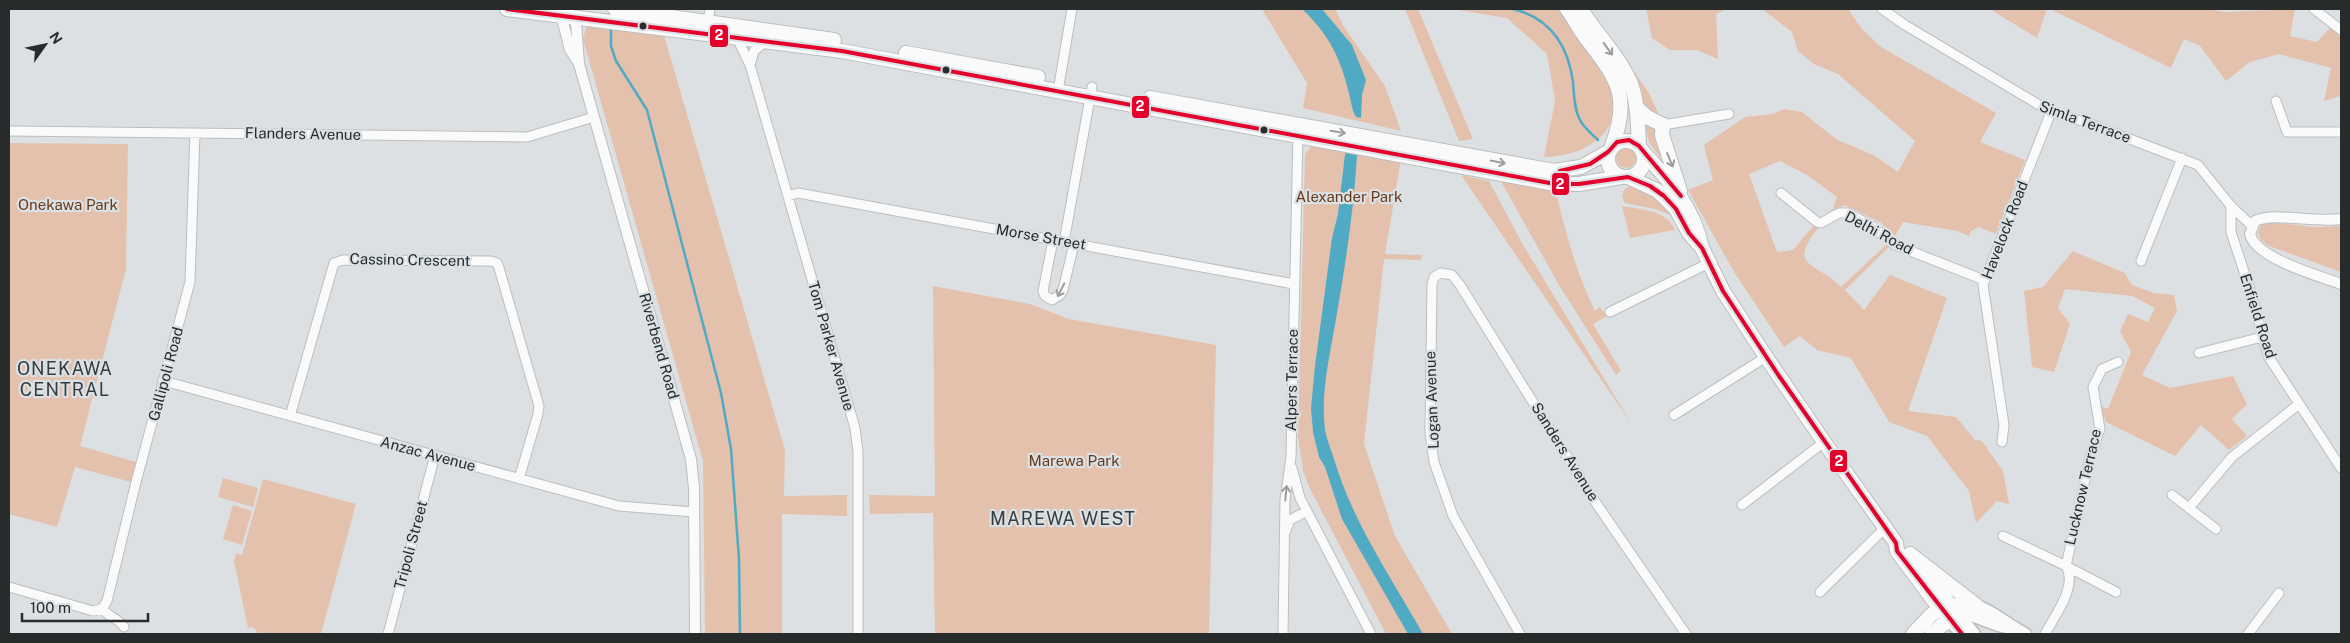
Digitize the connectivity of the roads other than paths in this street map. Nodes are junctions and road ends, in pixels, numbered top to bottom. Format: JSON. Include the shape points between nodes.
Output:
{"nodes":[{"id":1,"x":507,"y":9,"type":"edge"},
{"id":2,"x":615,"y":9,"type":"edge"},
{"id":3,"x":1072,"y":9,"type":"edge"},
{"id":4,"x":1567,"y":9,"type":"edge"},
{"id":5,"x":1581,"y":9,"type":"edge"},
{"id":6,"x":1882,"y":9,"type":"edge"},
{"id":7,"x":2314,"y":9,"type":"edge"},
{"id":8,"x":569,"y":12,"type":"edge"},
{"id":9,"x":633,"y":18,"type":"junction"},
{"id":10,"x":708,"y":21,"type":"edge"},
{"id":11,"x":2341,"y":30,"type":"edge"},
{"id":12,"x":736,"y":36,"type":"junction"},
{"id":13,"x":767,"y":40,"type":"junction"},
{"id":14,"x":750,"y":65,"type":"junction"},
{"id":15,"x":1059,"y":86,"type":"junction"},
{"id":16,"x":1091,"y":92,"type":"junction"},
{"id":17,"x":2276,"y":101,"type":"dead end"},
{"id":18,"x":1636,"y":108,"type":"junction"},
{"id":19,"x":2051,"y":112,"type":"junction"},
{"id":20,"x":1729,"y":114,"type":"dead end"},
{"id":21,"x":594,"y":117,"type":"junction"},
{"id":22,"x":1663,"y":124,"type":"junction"},
{"id":23,"x":1299,"y":130,"type":"junction"},
{"id":24,"x":9,"y":131,"type":"edge"},
{"id":25,"x":2341,"y":132,"type":"edge"},
{"id":26,"x":195,"y":133,"type":"junction"},
{"id":27,"x":1610,"y":149,"type":"junction"},
{"id":28,"x":1641,"y":149,"type":"junction"},
{"id":29,"x":2182,"y":158,"type":"junction"},
{"id":30,"x":1624,"y":177,"type":"junction"},
{"id":31,"x":1782,"y":194,"type":"dead end"},
{"id":32,"x":788,"y":196,"type":"junction"},
{"id":33,"x":1681,"y":196,"type":"junction"},
{"id":34,"x":2231,"y":206,"type":"junction"},
{"id":35,"x":2341,"y":219,"type":"edge"},
{"id":36,"x":2252,"y":226,"type":"junction"},
{"id":37,"x":1053,"y":240,"type":"junction"},
{"id":38,"x":1064,"y":242,"type":"junction"},
{"id":39,"x":1074,"y":244,"type":"junction"},
{"id":40,"x":1702,"y":248,"type":"junction"},
{"id":41,"x":2141,"y":261,"type":"dead end"},
{"id":42,"x":1709,"y":263,"type":"junction"},
{"id":43,"x":1444,"y":272,"type":"joint"},
{"id":44,"x":1984,"y":280,"type":"junction"},
{"id":45,"x":1294,"y":284,"type":"junction"},
{"id":46,"x":2341,"y":284,"type":"edge"},
{"id":47,"x":1610,"y":312,"type":"dead end"},
{"id":48,"x":2262,"y":336,"type":"junction"},
{"id":49,"x":2199,"y":353,"type":"dead end"},
{"id":50,"x":1766,"y":357,"type":"junction"},
{"id":51,"x":2118,"y":362,"type":"dead end"},
{"id":52,"x":164,"y":381,"type":"junction"},
{"id":53,"x":2299,"y":404,"type":"junction"},
{"id":54,"x":1674,"y":415,"type":"dead end"},
{"id":55,"x":290,"y":416,"type":"junction"},
{"id":56,"x":1824,"y":442,"type":"junction"},
{"id":57,"x":2002,"y":442,"type":"dead end"},
{"id":58,"x":435,"y":455,"type":"junction"},
{"id":59,"x":1291,"y":457,"type":"junction"},
{"id":60,"x":2341,"y":468,"type":"edge"},
{"id":61,"x":519,"y":479,"type":"junction"},
{"id":62,"x":2172,"y":495,"type":"dead end"},
{"id":63,"x":1742,"y":505,"type":"dead end"},
{"id":64,"x":2190,"y":508,"type":"junction"},
{"id":65,"x":1307,"y":511,"type":"junction"},
{"id":66,"x":694,"y":512,"type":"junction"},
{"id":67,"x":1885,"y":528,"type":"junction"},
{"id":68,"x":2216,"y":529,"type":"dead end"},
{"id":69,"x":1286,"y":530,"type":"junction"},
{"id":70,"x":2003,"y":536,"type":"dead end"},
{"id":71,"x":1896,"y":543,"type":"junction"},
{"id":72,"x":1910,"y":554,"type":"junction"},
{"id":73,"x":2066,"y":566,"type":"junction"},
{"id":74,"x":9,"y":587,"type":"edge"},
{"id":75,"x":1820,"y":592,"type":"dead end"},
{"id":76,"x":2116,"y":592,"type":"dead end"},
{"id":77,"x":2279,"y":593,"type":"dead end"},
{"id":78,"x":1977,"y":606,"type":"junction"},
{"id":79,"x":102,"y":609,"type":"junction"},
{"id":80,"x":1950,"y":612,"type":"junction"},
{"id":81,"x":124,"y":627,"type":"dead end"},
{"id":82,"x":2013,"y":628,"type":"junction"},
{"id":83,"x":1994,"y":630,"type":"edge"},
{"id":84,"x":388,"y":634,"type":"edge"},
{"id":85,"x":695,"y":634,"type":"edge"},
{"id":86,"x":858,"y":634,"type":"edge"},
{"id":87,"x":1283,"y":634,"type":"edge"},
{"id":88,"x":1371,"y":634,"type":"edge"},
{"id":89,"x":1520,"y":634,"type":"edge"},
{"id":90,"x":1686,"y":634,"type":"edge"},
{"id":91,"x":1913,"y":634,"type":"edge"},
{"id":92,"x":1932,"y":634,"type":"edge"},
{"id":93,"x":1962,"y":634,"type":"edge"},
{"id":94,"x":1974,"y":634,"type":"edge"},
{"id":95,"x":2025,"y":634,"type":"edge"},
{"id":96,"x":2046,"y":634,"type":"edge"},
{"id":97,"x":2248,"y":634,"type":"edge"}],
"edges":[{"from":1,"to":8,"type":"main road"},
{"from":2,"to":9,"type":"main road"},
{"from":3,"to":15,"type":"street"},
{"from":4,"to":27,"type":"main road","via":[[1617,85],[1621,116]]},
{"from":5,"to":18,"type":"main road","one_way":true,"via":[[1625,73]]},
{"from":6,"to":19,"type":"street","name":"Simla Terrace"},
{"from":7,"to":11,"type":"street"},
{"from":8,"to":9,"type":"main road","via":[[607,21]]},
{"from":8,"to":21,"type":"street","name":"Riverbend Road","via":[[576,23],[579,64]]},
{"from":9,"to":10,"type":"main road"},
{"from":10,"to":12,"type":"main road"},
{"from":10,"to":15,"type":"main road","via":[[846,42]]},
{"from":12,"to":13,"type":"main road"},
{"from":12,"to":14,"type":"street","name":"Tom Parker Avenue"},
{"from":13,"to":14,"type":"street","via":[[754,51]]},
{"from":13,"to":15,"type":"main road"},
{"from":14,"to":32,"type":"street","name":"Tom Parker Avenue"},
{"from":15,"to":16,"type":"main road"},
{"from":16,"to":23,"type":"main road"},
{"from":16,"to":38,"type":"street"},
{"from":17,"to":25,"type":"street","via":[[2287,132]]},
{"from":18,"to":22,"type":"main road"},
{"from":18,"to":28,"type":"main road"},
{"from":19,"to":29,"type":"street","name":"Simla Terrace"},
{"from":19,"to":44,"type":"street","name":"Havelock Road"},
{"from":20,"to":22,"type":"street"},
{"from":21,"to":26,"type":"street","name":"Flanders Avenue","via":[[527,137]]},
{"from":21,"to":66,"type":"street","name":"Riverbend Road","via":[[691,459]]},
{"from":22,"to":33,"type":"main road","one_way":true,"via":[[1662,135]]},
{"from":23,"to":27,"type":"main road","one_way":true,"via":[[1554,172],[1582,168]]},
{"from":23,"to":30,"type":"main road","via":[[1555,184]]},
{"from":23,"to":45,"type":"street","name":"Alpers Terrace"},
{"from":24,"to":26,"type":"street","name":"Flanders Avenue"},
{"from":26,"to":52,"type":"street","name":"Gallipoli Road","via":[[190,282]]},
{"from":27,"to":28,"type":"main road","via":[[1617,142],[1628,140]]},
{"from":27,"to":30,"type":"main road","via":[[1610,166]]},
{"from":28,"to":30,"type":"main road","via":[[1643,166],[1636,173]]},
{"from":28,"to":33,"type":"main road"},
{"from":29,"to":34,"type":"street","name":"Simla Terrace","via":[[2205,171]]},
{"from":29,"to":41,"type":"street"},
{"from":30,"to":40,"type":"main road","via":[[1650,186],[1664,196]]},
{"from":31,"to":44,"type":"street","name":"Delhi Road","via":[[1817,222],[1839,213],[1848,213],[1872,226],[1895,245]]},
{"from":32,"to":37,"type":"street","name":"Morse Street","via":[[798,193]]},
{"from":32,"to":86,"type":"street","name":"Tom Parker Avenue","via":[[857,439]]},
{"from":33,"to":40,"type":"main road","via":[[1698,228]]},
{"from":34,"to":36,"type":"street","name":"Simla Terrace"},
{"from":34,"to":48,"type":"street","name":"Enfield Road","via":[[2231,232]]},
{"from":35,"to":36,"type":"street","via":[[2314,221],[2266,217],[2255,221]]},
{"from":36,"to":46,"type":"street","via":[[2251,239],[2261,250]]},
{"from":37,"to":38,"type":"street","name":"Morse Street"},
{"from":39,"to":37,"type":"street","one_way":true,"via":[[1063,290],[1052,300],[1043,291]]},
{"from":38,"to":39,"type":"street","name":"Morse Street"},
{"from":39,"to":45,"type":"street","name":"Morse Street"},
{"from":40,"to":42,"type":"main road"},
{"from":42,"to":47,"type":"street"},
{"from":42,"to":50,"type":"main road"},
{"from":43,"to":89,"type":"street","name":"Logan Avenue","via":[[1434,278],[1432,285],[1431,447],[1453,516]]},
{"from":43,"to":90,"type":"street","name":"Sanders Avenue","via":[[1452,275],[1460,285],[1594,500]]},
{"from":44,"to":57,"type":"street","name":"Havelock Road","via":[[2004,424]]},
{"from":45,"to":59,"type":"street","name":"Alpers Terrace"},
{"from":48,"to":49,"type":"street"},
{"from":48,"to":53,"type":"street","name":"Enfield Road","via":[[2268,356]]},
{"from":50,"to":54,"type":"street"},
{"from":50,"to":56,"type":"main road"},
{"from":51,"to":73,"type":"street","name":"Lucknow Terrace","via":[[2102,369],[2093,387],[2100,429],[2090,457]]},
{"from":52,"to":55,"type":"street","name":"Anzac Avenue"},
{"from":52,"to":79,"type":"street","name":"Gallipoli Road","via":[[107,601]]},
{"from":53,"to":60,"type":"street","name":"Enfield Road"},
{"from":53,"to":64,"type":"street","via":[[2232,457]]},
{"from":55,"to":58,"type":"street","name":"Anzac Avenue"},
{"from":55,"to":61,"type":"street","name":"Cassino Crescent","via":[[334,263],[343,260],[498,260],[539,410]]},
{"from":56,"to":63,"type":"street"},
{"from":56,"to":67,"type":"main road"},
{"from":58,"to":61,"type":"street","name":"Anzac Avenue"},
{"from":58,"to":84,"type":"street","name":"Tripoli Street"},
{"from":59,"to":65,"type":"street","via":[[1296,486]]},
{"from":69,"to":59,"type":"street","name":"Alpers Terrace","one_way":true,"via":[[1285,500]]},
{"from":61,"to":66,"type":"street","name":"Anzac Avenue","via":[[619,506]]},
{"from":62,"to":64,"type":"street"},
{"from":64,"to":68,"type":"street"},
{"from":65,"to":69,"type":"street","via":[[1290,520]]},
{"from":65,"to":88,"type":"street"},
{"from":66,"to":85,"type":"street","name":"Riverbend Road"},
{"from":67,"to":71,"type":"main road"},
{"from":67,"to":75,"type":"street"},
{"from":69,"to":87,"type":"street","name":"Alpers Terrace"},
{"from":70,"to":73,"type":"street"},
{"from":71,"to":72,"type":"main road"},
{"from":71,"to":80,"type":"main road","via":[[1897,552]]},
{"from":72,"to":78,"type":"main road"},
{"from":72,"to":80,"type":"main road"},
{"from":73,"to":76,"type":"street"},
{"from":73,"to":96,"type":"street","via":[[2070,573],[2069,587]]},
{"from":74,"to":79,"type":"street","via":[[93,610]]},
{"from":77,"to":97,"type":"street"},
{"from":78,"to":80,"type":"main road","via":[[1966,604]]},
{"from":78,"to":82,"type":"main road"},
{"from":79,"to":81,"type":"street","via":[[118,618]]},
{"from":80,"to":83,"type":"main road","via":[[1970,614]]},
{"from":80,"to":91,"type":"main road","via":[[1931,615]]},
{"from":80,"to":92,"type":"main road"},
{"from":80,"to":93,"type":"main road"},
{"from":80,"to":94,"type":"main road"},
{"from":82,"to":83,"type":"main road"},
{"from":82,"to":95,"type":"main road"}]}
